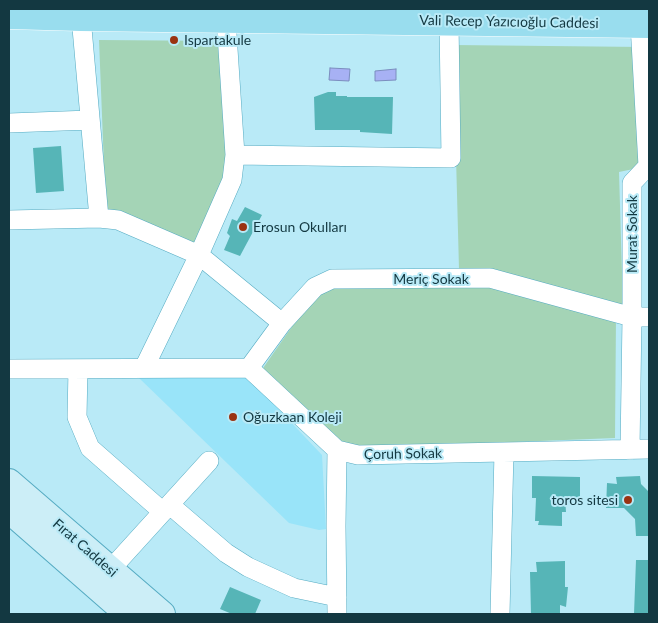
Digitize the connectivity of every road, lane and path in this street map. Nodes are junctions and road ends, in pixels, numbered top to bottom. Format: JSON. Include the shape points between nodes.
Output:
{"nodes":[{"id":1,"x":9,"y":15,"type":"edge"},
{"id":2,"x":81,"y":18,"type":"junction"},
{"id":3,"x":226,"y":19,"type":"junction"},
{"id":4,"x":448,"y":22,"type":"junction"},
{"id":5,"x":645,"y":24,"type":"edge"},
{"id":6,"x":90,"y":120,"type":"junction"},
{"id":7,"x":9,"y":123,"type":"edge"},
{"id":8,"x":235,"y":155,"type":"junction"},
{"id":9,"x":648,"y":166,"type":"edge"},
{"id":10,"x":99,"y":218,"type":"junction"},
{"id":11,"x":9,"y":220,"type":"edge"},
{"id":12,"x":199,"y":255,"type":"junction"},
{"id":13,"x":641,"y":317,"type":"edge"},
{"id":14,"x":282,"y":323,"type":"junction"},
{"id":15,"x":144,"y":368,"type":"junction"},
{"id":16,"x":249,"y":368,"type":"junction"},
{"id":17,"x":9,"y":369,"type":"edge"},
{"id":18,"x":78,"y":369,"type":"junction"},
{"id":19,"x":649,"y":449,"type":"edge"},
{"id":20,"x":337,"y":450,"type":"junction"},
{"id":21,"x":630,"y":450,"type":"junction"},
{"id":22,"x":504,"y":452,"type":"junction"},
{"id":23,"x":209,"y":461,"type":"dead end"},
{"id":24,"x":9,"y":482,"type":"edge"},
{"id":25,"x":167,"y":508,"type":"junction"},
{"id":26,"x":9,"y":510,"type":"edge"},
{"id":27,"x":110,"y":570,"type":"junction"},
{"id":28,"x":337,"y":606,"type":"edge"},
{"id":29,"x":128,"y":614,"type":"edge"},
{"id":30,"x":162,"y":614,"type":"edge"},
{"id":31,"x":500,"y":614,"type":"edge"}],
"edges":[{"from":1,"to":2,"type":"main road","name":"Vali Recep Yazıcıoğlu Caddesi"},
{"from":2,"to":3,"type":"main road","name":"Vali Recep Yazıcıoğlu Caddesi"},
{"from":2,"to":6,"type":"street"},
{"from":3,"to":4,"type":"main road","name":"Vali Recep Yazıcıoğlu Caddesi"},
{"from":3,"to":8,"type":"street"},
{"from":4,"to":5,"type":"main road","name":"Vali Recep Yazıcıoğlu Caddesi"},
{"from":4,"to":8,"type":"street","via":[[451,158]]},
{"from":5,"to":9,"type":"street","name":"Murat Sokak"},
{"from":6,"to":7,"type":"street"},
{"from":6,"to":10,"type":"street"},
{"from":8,"to":12,"type":"street","via":[[232,180]]},
{"from":9,"to":13,"type":"street","name":"Murat Sokak","via":[[632,183]]},
{"from":10,"to":11,"type":"street"},
{"from":10,"to":12,"type":"street","via":[[118,220]]},
{"from":12,"to":14,"type":"street"},
{"from":12,"to":15,"type":"street"},
{"from":13,"to":14,"type":"street","name":"Meriç Sokak","via":[[490,278],[332,279],[315,287]]},
{"from":13,"to":21,"type":"street","name":"Murat Sokak"},
{"from":14,"to":16,"type":"street","name":"Meriç Sokak"},
{"from":15,"to":16,"type":"street"},
{"from":15,"to":18,"type":"street"},
{"from":16,"to":20,"type":"street"},
{"from":17,"to":18,"type":"street"},
{"from":18,"to":25,"type":"street","via":[[77,417],[90,448]]},
{"from":19,"to":21,"type":"street","name":"Çoruh Sokak"},
{"from":20,"to":22,"type":"street","name":"Çoruh Sokak","via":[[358,455]]},
{"from":20,"to":28,"type":"street"},
{"from":21,"to":22,"type":"street","name":"Çoruh Sokak"},
{"from":22,"to":31,"type":"street"},
{"from":23,"to":25,"type":"street"},
{"from":24,"to":27,"type":"main road","name":"Fırat Caddesi"},
{"from":25,"to":27,"type":"street"},
{"from":25,"to":28,"type":"street","via":[[248,567]]},
{"from":26,"to":29,"type":"main road","name":"Fırat Caddesi"},
{"from":27,"to":30,"type":"main road","name":"Fırat Caddesi"}]}
